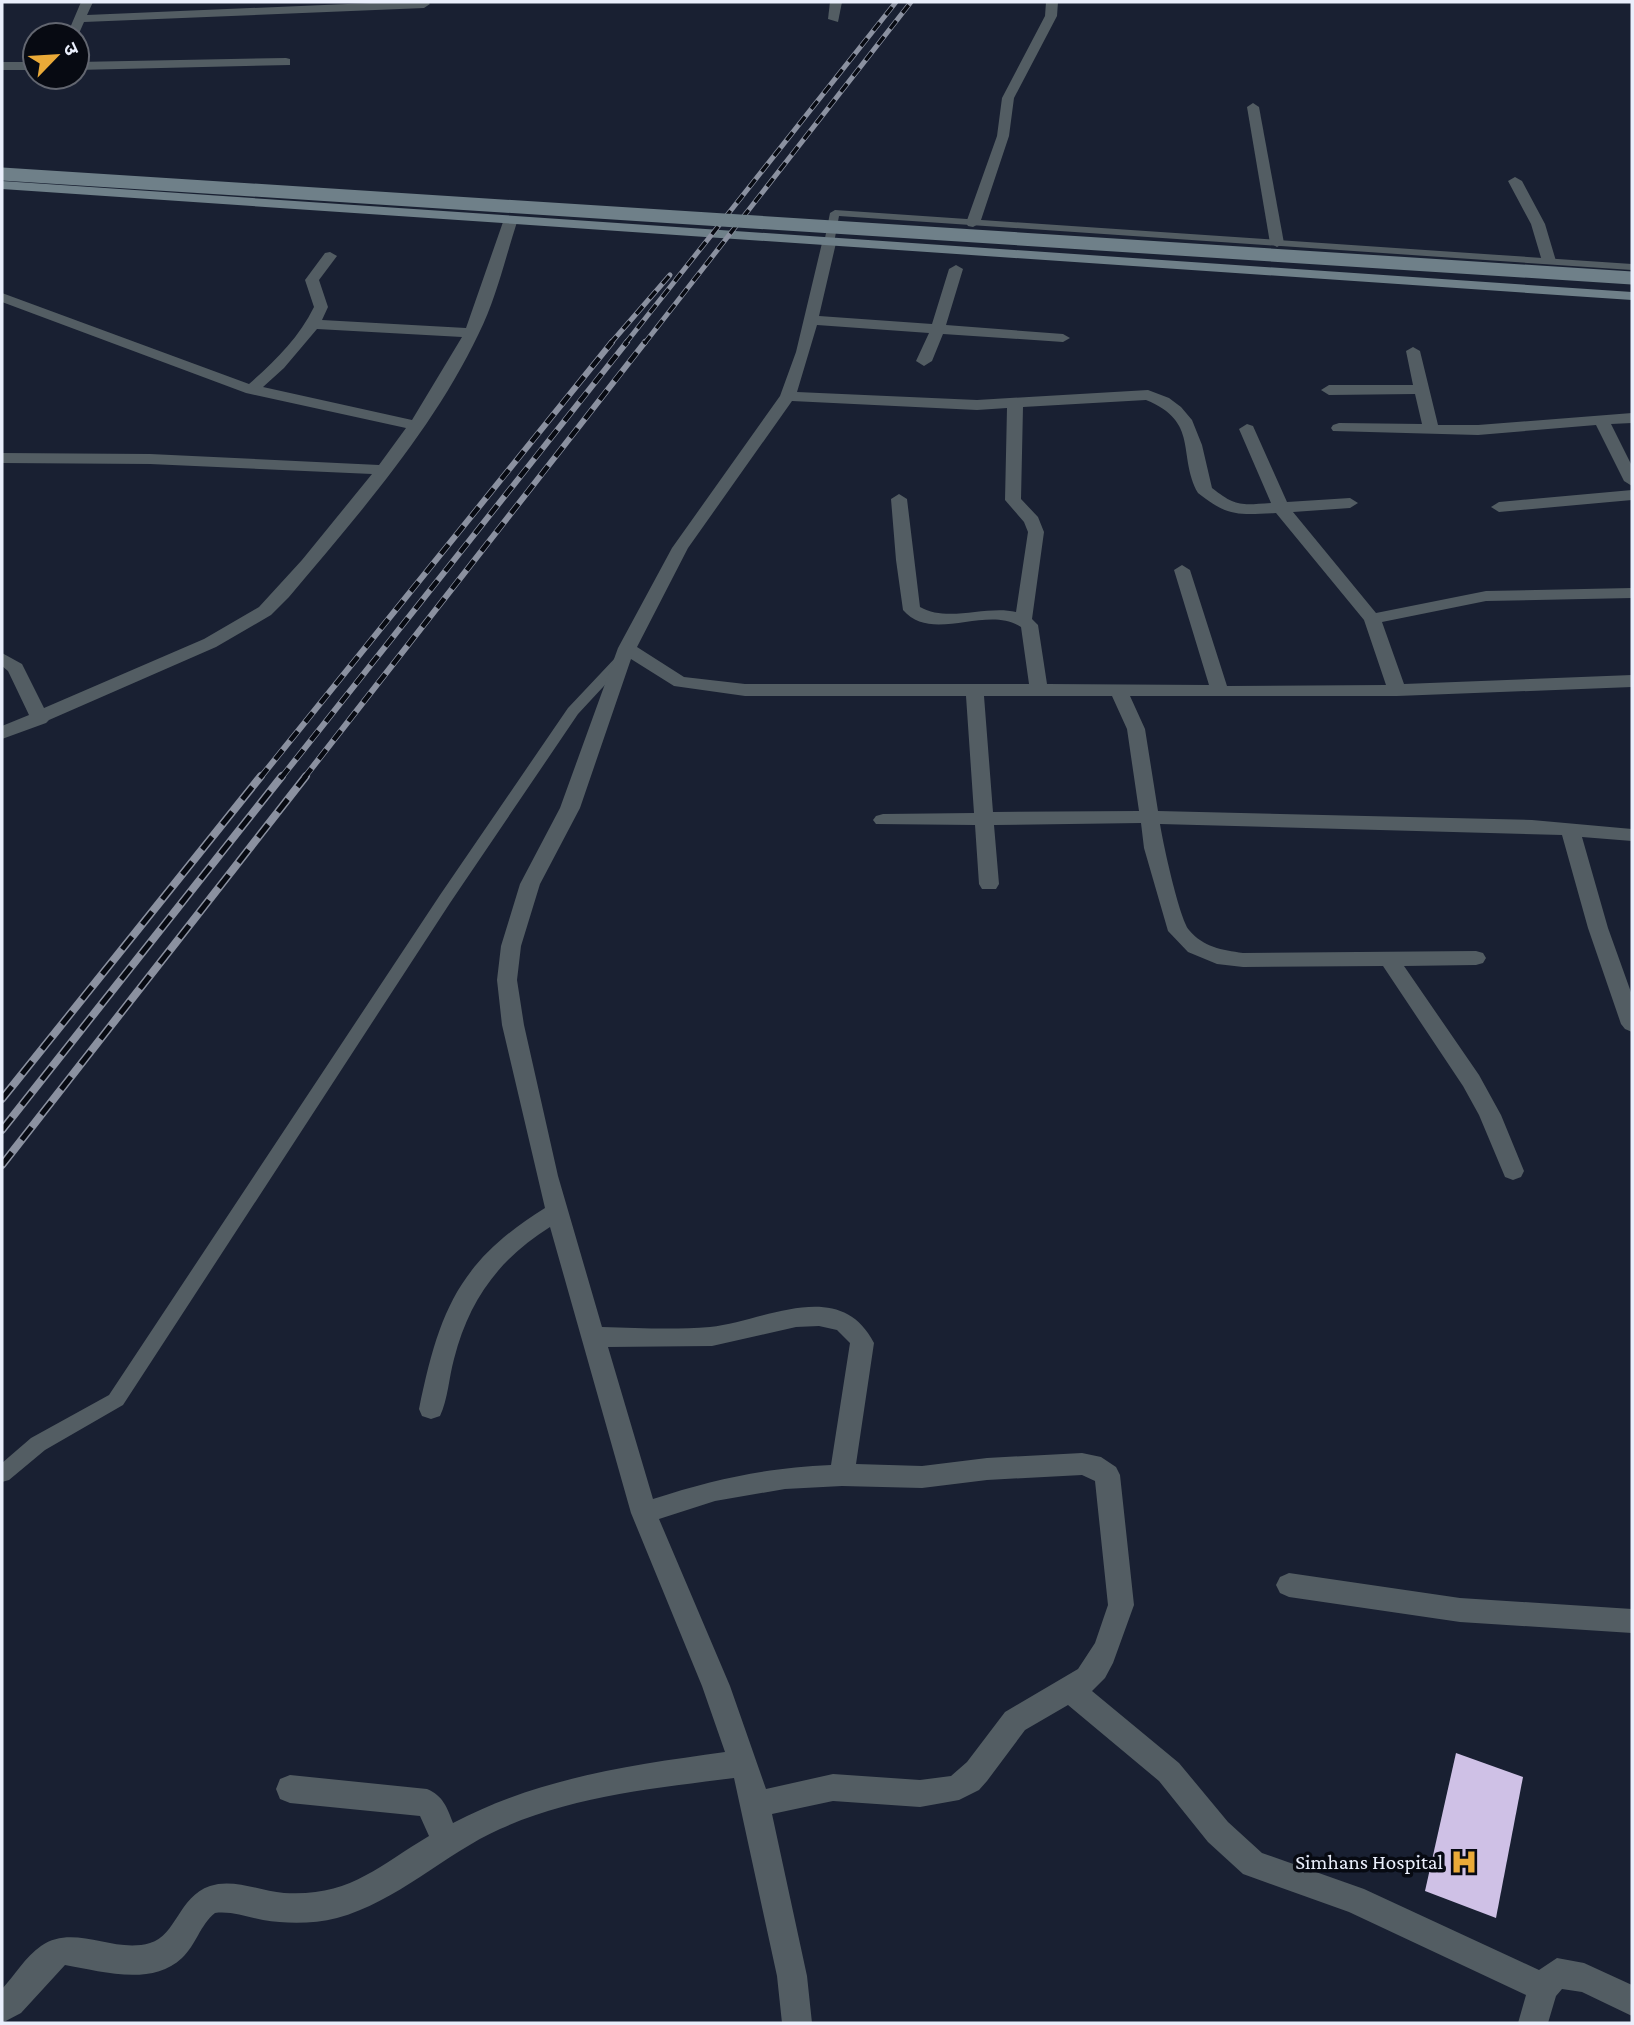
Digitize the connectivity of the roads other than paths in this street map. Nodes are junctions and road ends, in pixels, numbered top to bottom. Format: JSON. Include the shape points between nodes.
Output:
{"nodes":[{"id":1,"x":87,"y":2,"type":"edge"},
{"id":2,"x":836,"y":2,"type":"edge"},
{"id":3,"x":1052,"y":2,"type":"edge"},
{"id":4,"x":424,"y":4,"type":"dead end"},
{"id":5,"x":80,"y":19,"type":"joint"},
{"id":6,"x":834,"y":19,"type":"dead end"},
{"id":7,"x":286,"y":62,"type":"dead end"},
{"id":8,"x":2,"y":66,"type":"edge"},
{"id":9,"x":21,"y":66,"type":"edge"},
{"id":10,"x":91,"y":66,"type":"edge"},
{"id":11,"x":1253,"y":107,"type":"dead end"},
{"id":12,"x":2,"y":174,"type":"edge"},
{"id":13,"x":1515,"y":181,"type":"dead end"},
{"id":14,"x":2,"y":185,"type":"edge"},
{"id":15,"x":510,"y":222,"type":"junction"},
{"id":16,"x":973,"y":223,"type":"junction"},
{"id":17,"x":829,"y":243,"type":"junction"},
{"id":18,"x":1277,"y":243,"type":"junction"},
{"id":19,"x":330,"y":256,"type":"dead end"},
{"id":20,"x":1549,"y":261,"type":"junction"},
{"id":21,"x":1632,"y":267,"type":"edge"},
{"id":22,"x":956,"y":269,"type":"dead end"},
{"id":23,"x":1632,"y":278,"type":"edge"},
{"id":24,"x":1632,"y":296,"type":"edge"},
{"id":25,"x":2,"y":297,"type":"edge"},
{"id":26,"x":811,"y":320,"type":"junction"},
{"id":27,"x":313,"y":324,"type":"junction"},
{"id":28,"x":939,"y":329,"type":"junction"},
{"id":29,"x":472,"y":333,"type":"junction"},
{"id":30,"x":1063,"y":338,"type":"dead end"},
{"id":31,"x":1413,"y":351,"type":"dead end"},
{"id":32,"x":924,"y":361,"type":"dead end"},
{"id":33,"x":1422,"y":389,"type":"junction"},
{"id":34,"x":251,"y":390,"type":"junction"},
{"id":35,"x":1329,"y":390,"type":"dead end"},
{"id":36,"x":788,"y":396,"type":"junction"},
{"id":37,"x":1015,"y":404,"type":"junction"},
{"id":38,"x":1632,"y":418,"type":"edge"},
{"id":39,"x":1602,"y":422,"type":"junction"},
{"id":40,"x":415,"y":425,"type":"junction"},
{"id":41,"x":1339,"y":428,"type":"dead end"},
{"id":42,"x":1247,"y":429,"type":"dead end"},
{"id":43,"x":1431,"y":430,"type":"junction"},
{"id":44,"x":4,"y":463,"type":"edge"},
{"id":45,"x":382,"y":470,"type":"junction"},
{"id":46,"x":1632,"y":481,"type":"edge"},
{"id":47,"x":1632,"y":495,"type":"edge"},
{"id":48,"x":900,"y":499,"type":"dead end"},
{"id":49,"x":1350,"y":503,"type":"dead end"},
{"id":50,"x":1499,"y":507,"type":"dead end"},
{"id":51,"x":1281,"y":508,"type":"junction"},
{"id":52,"x":1182,"y":570,"type":"dead end"},
{"id":53,"x":1632,"y":593,"type":"edge"},
{"id":54,"x":1024,"y":619,"type":"junction"},
{"id":55,"x":1372,"y":619,"type":"junction"},
{"id":56,"x":625,"y":653,"type":"junction"},
{"id":57,"x":2,"y":658,"type":"edge"},
{"id":58,"x":1632,"y":681,"type":"edge"},
{"id":59,"x":974,"y":688,"type":"junction"},
{"id":60,"x":1039,"y":688,"type":"junction"},
{"id":61,"x":1118,"y":690,"type":"junction"},
{"id":62,"x":1397,"y":690,"type":"junction"},
{"id":63,"x":1220,"y":692,"type":"junction"},
{"id":64,"x":40,"y":719,"type":"junction"},
{"id":65,"x":2,"y":733,"type":"edge"},
{"id":66,"x":1148,"y":817,"type":"junction"},
{"id":67,"x":984,"y":820,"type":"junction"},
{"id":68,"x":883,"y":821,"type":"dead end"},
{"id":69,"x":1570,"y":830,"type":"junction"},
{"id":70,"x":1632,"y":835,"type":"edge"},
{"id":71,"x":989,"y":884,"type":"dead end"},
{"id":72,"x":1476,"y":958,"type":"dead end"},
{"id":73,"x":1389,"y":959,"type":"junction"},
{"id":74,"x":1632,"y":1024,"type":"edge"},
{"id":75,"x":1513,"y":1171,"type":"dead end"},
{"id":76,"x":557,"y":1212,"type":"junction"},
{"id":77,"x":593,"y":1337,"type":"junction"},
{"id":78,"x":431,"y":1409,"type":"dead end"},
{"id":79,"x":2,"y":1474,"type":"edge"},
{"id":80,"x":842,"y":1475,"type":"junction"},
{"id":81,"x":644,"y":1513,"type":"junction"},
{"id":82,"x":1289,"y":1585,"type":"dead end"},
{"id":83,"x":1632,"y":1621,"type":"edge"},
{"id":84,"x":1069,"y":1689,"type":"junction"},
{"id":85,"x":744,"y":1763,"type":"junction"},
{"id":86,"x":290,"y":1789,"type":"dead end"},
{"id":87,"x":756,"y":1805,"type":"junction"},
{"id":88,"x":446,"y":1842,"type":"junction"},
{"id":89,"x":1543,"y":1987,"type":"junction"},
{"id":90,"x":1632,"y":2001,"type":"edge"},
{"id":91,"x":2,"y":2009,"type":"edge"},
{"id":92,"x":797,"y":2023,"type":"edge"},
{"id":93,"x":1533,"y":2023,"type":"edge"}],
"edges":[{"from":1,"to":5,"type":"street"},
{"from":2,"to":6,"type":"street"},
{"from":3,"to":16,"type":"street","via":[[1051,16],[1008,98],[1003,136]]},
{"from":4,"to":5,"type":"street"},
{"from":7,"to":10,"type":"street"},
{"from":8,"to":9,"type":"street"},
{"from":11,"to":18,"type":"street"},
{"from":12,"to":23,"type":"street","bridge":true},
{"from":13,"to":20,"type":"street","via":[[1538,223]]},
{"from":14,"to":15,"type":"street"},
{"from":15,"to":17,"type":"street"},
{"from":15,"to":29,"type":"street"},
{"from":16,"to":17,"type":"lane","via":[[835,213]]},
{"from":16,"to":18,"type":"lane"},
{"from":17,"to":24,"type":"street"},
{"from":17,"to":26,"type":"street"},
{"from":18,"to":20,"type":"lane"},
{"from":19,"to":27,"type":"street","via":[[312,281],[321,307]]},
{"from":20,"to":21,"type":"lane"},
{"from":22,"to":28,"type":"street"},
{"from":25,"to":34,"type":"street"},
{"from":26,"to":28,"type":"street"},
{"from":26,"to":36,"type":"street"},
{"from":27,"to":29,"type":"street"},
{"from":27,"to":34,"type":"street"},
{"from":28,"to":30,"type":"street"},
{"from":28,"to":32,"type":"street"},
{"from":29,"to":40,"type":"street"},
{"from":31,"to":33,"type":"street"},
{"from":33,"to":35,"type":"street"},
{"from":33,"to":43,"type":"street"},
{"from":34,"to":40,"type":"street"},
{"from":36,"to":37,"type":"street"},
{"from":36,"to":56,"type":"street","via":[[680,548]]},
{"from":37,"to":51,"type":"street","via":[[1148,395],[1166,400],[1187,421],[1204,490],[1213,499],[1244,510]]},
{"from":37,"to":54,"type":"street","via":[[1013,500],[1036,532]]},
{"from":38,"to":39,"type":"street"},
{"from":39,"to":43,"type":"street"},
{"from":39,"to":46,"type":"street"},
{"from":40,"to":45,"type":"street"},
{"from":41,"to":43,"type":"street"},
{"from":42,"to":51,"type":"street"},
{"from":44,"to":45,"type":"street","via":[[149,459]]},
{"from":45,"to":64,"type":"street","via":[[265,611],[210,643]]},
{"from":47,"to":50,"type":"street"},
{"from":48,"to":54,"type":"street","via":[[912,610],[924,617],[1008,615]]},
{"from":49,"to":51,"type":"street"},
{"from":51,"to":55,"type":"street"},
{"from":52,"to":63,"type":"street"},
{"from":53,"to":55,"type":"street","via":[[1486,596]]},
{"from":54,"to":60,"type":"street","via":[[1029,625]]},
{"from":55,"to":62,"type":"street"},
{"from":56,"to":59,"type":"street","via":[[680,682],[705,686],[745,690]]},
{"from":56,"to":76,"type":"street","via":[[570,808],[530,884],[508,968],[513,1025]]},
{"from":56,"to":79,"type":"lane","via":[[558,733],[116,1400],[38,1444]]},
{"from":57,"to":64,"type":"street","via":[[16,667]]},
{"from":58,"to":62,"type":"street"},
{"from":59,"to":60,"type":"street"},
{"from":59,"to":67,"type":"street"},
{"from":60,"to":61,"type":"street"},
{"from":61,"to":63,"type":"street"},
{"from":61,"to":66,"type":"street","via":[[1136,729]]},
{"from":62,"to":63,"type":"street"},
{"from":64,"to":65,"type":"street"},
{"from":66,"to":67,"type":"street"},
{"from":66,"to":69,"type":"street"},
{"from":66,"to":73,"type":"street","via":[[1178,931],[1195,947],[1217,957],[1243,960]]},
{"from":67,"to":68,"type":"street"},
{"from":67,"to":71,"type":"street"},
{"from":69,"to":70,"type":"street"},
{"from":69,"to":74,"type":"street"},
{"from":72,"to":73,"type":"street"},
{"from":73,"to":75,"type":"street","via":[[1471,1081]]},
{"from":76,"to":77,"type":"street"},
{"from":76,"to":78,"type":"street","via":[[528,1228],[492,1258],[470,1288],[450,1328]]},
{"from":77,"to":80,"type":"street","via":[[703,1337],[799,1317],[842,1320],[862,1343]]},
{"from":77,"to":81,"type":"street"},
{"from":80,"to":81,"type":"street","via":[[744,1484]]},
{"from":80,"to":84,"type":"street","via":[[922,1477],[1082,1464],[1101,1468],[1109,1482],[1121,1605],[1094,1670]]},
{"from":81,"to":85,"type":"street"},
{"from":82,"to":83,"type":"street","via":[[1460,1610]]},
{"from":84,"to":87,"type":"street","via":[[1014,1722],[968,1783],[922,1793],[817,1789]]},
{"from":84,"to":89,"type":"street","via":[[1169,1772],[1218,1832],[1253,1864],[1353,1899]]},
{"from":85,"to":87,"type":"street"},
{"from":85,"to":88,"type":"street","via":[[640,1777],[550,1798],[501,1814]]},
{"from":86,"to":88,"type":"street","via":[[427,1803]]},
{"from":87,"to":92,"type":"street","via":[[792,1976]]},
{"from":88,"to":91,"type":"street","via":[[361,1896],[336,1904],[272,1907],[212,1900],[199,1908],[177,1944],[154,1958],[64,1950],[53,1954],[17,1998]]},
{"from":89,"to":90,"type":"street","via":[[1557,1973],[1569,1973]]},
{"from":89,"to":93,"type":"street"}]}
